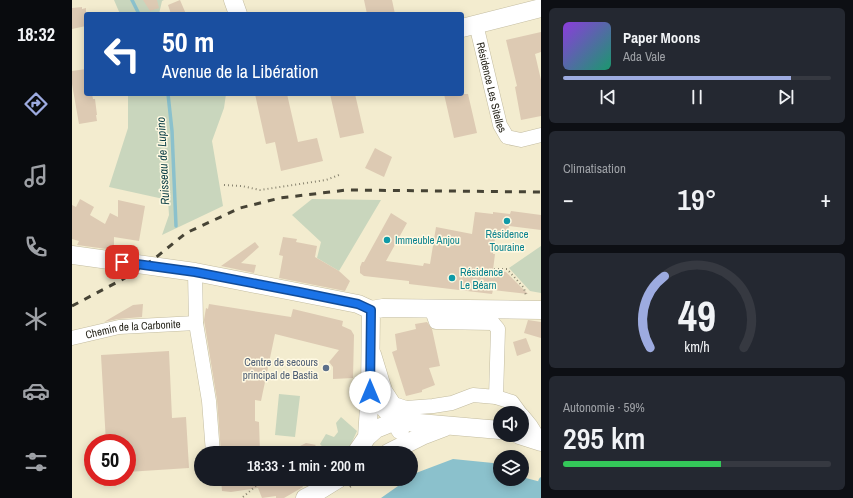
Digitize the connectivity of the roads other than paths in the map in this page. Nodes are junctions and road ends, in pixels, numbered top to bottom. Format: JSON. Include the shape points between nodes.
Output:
{"nodes":[{"id":1,"x":233,"y":0,"type":"edge"},
{"id":2,"x":541,"y":8,"type":"edge"},
{"id":3,"x":237,"y":12,"type":"edge"},
{"id":4,"x":469,"y":26,"type":"edge"},
{"id":5,"x":541,"y":135,"type":"edge"},
{"id":6,"x":72,"y":255,"type":"edge"},
{"id":7,"x":195,"y":272,"type":"junction"},
{"id":8,"x":431,"y":308,"type":"junction"},
{"id":9,"x":535,"y":309,"type":"edge"},
{"id":10,"x":371,"y":310,"type":"junction"},
{"id":11,"x":196,"y":322,"type":"junction"},
{"id":12,"x":72,"y":338,"type":"edge"},
{"id":13,"x":370,"y":343,"type":"junction"},
{"id":14,"x":370,"y":392,"type":"junction"},
{"id":15,"x":496,"y":397,"type":"junction"},
{"id":16,"x":515,"y":406,"type":"edge"},
{"id":17,"x":396,"y":421,"type":"junction"},
{"id":18,"x":447,"y":426,"type":"junction"},
{"id":19,"x":493,"y":429,"type":"edge"},
{"id":20,"x":368,"y":437,"type":"junction"},
{"id":21,"x":406,"y":443,"type":"junction"},
{"id":22,"x":212,"y":446,"type":"edge"},
{"id":23,"x":361,"y":446,"type":"edge"},
{"id":24,"x":375,"y":446,"type":"edge"},
{"id":25,"x":401,"y":446,"type":"edge"},
{"id":26,"x":327,"y":486,"type":"edge"},
{"id":27,"x":305,"y":498,"type":"edge"}],
"edges":[{"from":1,"to":3,"type":"main road"},
{"from":2,"to":4,"type":"main road"},
{"from":4,"to":5,"type":"street","name":"Résidence Les Sitelles","via":[[500,125],[507,137],[521,140]]},
{"from":6,"to":7,"type":"main road"},
{"from":7,"to":10,"type":"main road","via":[[358,304]]},
{"from":7,"to":11,"type":"street"},
{"from":8,"to":9,"type":"main road"},
{"from":8,"to":10,"type":"main road"},
{"from":8,"to":15,"type":"street","via":[[436,322],[492,323],[498,329]]},
{"from":10,"to":13,"type":"main road"},
{"from":11,"to":12,"type":"street","name":"Chemin de la Carbonite","via":[[119,327]]},
{"from":11,"to":22,"type":"street","via":[[209,401]]},
{"from":13,"to":14,"type":"main road"},
{"from":13,"to":15,"type":"street","via":[[385,390],[394,404],[406,408],[452,403],[473,395]]},
{"from":14,"to":17,"type":"main road"},
{"from":14,"to":20,"type":"main road"},
{"from":15,"to":16,"type":"street","via":[[512,402]]},
{"from":17,"to":18,"type":"main road"},
{"from":17,"to":20,"type":"main road","via":[[376,429]]},
{"from":17,"to":21,"type":"main road"},
{"from":18,"to":19,"type":"main road"},
{"from":18,"to":21,"type":"main road"},
{"from":20,"to":23,"type":"main road"},
{"from":20,"to":24,"type":"main road"},
{"from":21,"to":25,"type":"main road"},
{"from":26,"to":27,"type":"main road"}]}
